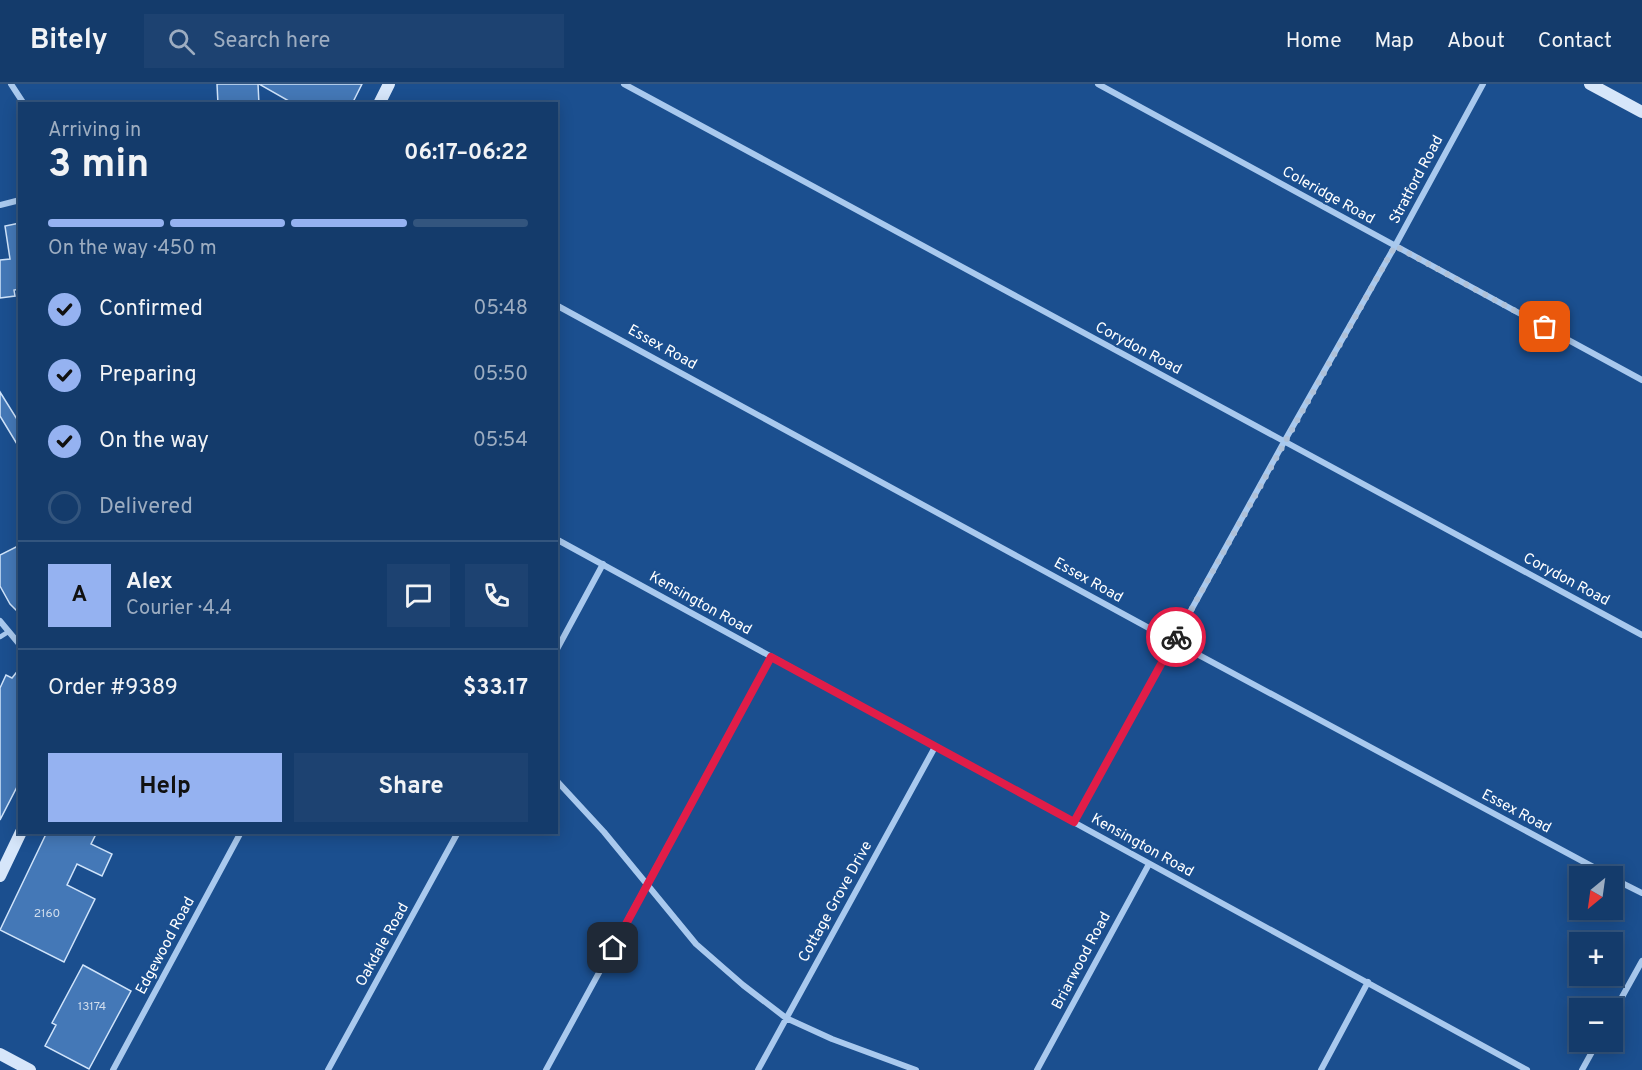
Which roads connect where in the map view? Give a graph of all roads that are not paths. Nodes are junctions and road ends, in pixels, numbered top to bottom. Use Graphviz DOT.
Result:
graph roads {
  1 [pos="11,84"];
  2 [pos="389,84"];
  3 [pos="624,84"];
  4 [pos="1098,84"];
  5 [pos="1483,84"];
  6 [pos="1590,84"];
  7 [pos="23,102"];
  8 [pos="382,102"];
  9 [pos="1642,112"];
  10 [pos="18,200"];
  11 [pos="0,205"];
  12 [pos="1395,246"];
  13 [pos="558,306"];
  14 [pos="1642,380"];
  15 [pos="1284,442"];
  16 [pos="558,540"];
  17 [pos="603,564"];
  18 [pos="0,621"];
  19 [pos="8,632"];
  20 [pos="1642,635"];
  21 [pos="0,636"];
  22 [pos="1174,641"];
  23 [pos="18,643"];
  24 [pos="558,647"];
  25 [pos="771,657"];
  26 [pos="935,747"];
  27 [pos="558,782"];
  28 [pos="1074,822"];
  29 [pos="20,834"];
  30 [pos="240,834"];
  31 [pos="457,834"];
  32 [pos="1149,864"];
  33 [pos="1591,866"];
  34 [pos="0,876"];
  35 [pos="1623,883"];
  36 [pos="647,886"];
  37 [pos="1642,893"];
  38 [pos="1642,962"];
  39 [pos="1368,982"];
  40 [pos="1622,998"];
  41 [pos="786,1018"];
  42 [pos="1592,1052"];
  43 [pos="0,1054"];
  44 [pos="30,1070"];
  45 [pos="113,1070"];
  46 [pos="328,1070"];
  47 [pos="546,1070"];
  48 [pos="758,1070"];
  49 [pos="916,1070"];
  50 [pos="1037,1070"];
  51 [pos="1321,1070"];
  52 [pos="1527,1070"];
  53 [pos="1582,1070"];
  1 -- 7 [label="street"];
  2 -- 8 [label="main road"];
  3 -- 15 [label="street, Corydon Road"];
  4 -- 12 [label="street, Coleridge Road"];
  5 -- 12 [label="street, Stratford Road"];
  6 -- 9 [label="main road"];
  10 -- 11 [label="street"];
  12 -- 14 [label="street, Coleridge Road"];
  12 -- 15 [label="street, Stratford Road"];
  13 -- 22 [label="street, Essex Road"];
  15 -- 20 [label="street, Corydon Road"];
  15 -- 22 [label="street, Stratford Road"];
  16 -- 17 [label="street, Kensington Road"];
  17 -- 24 [label="street"];
  17 -- 25 [label="street, Kensington Road"];
  18 -- 19 [label="street"];
  19 -- 21 [label="lane"];
  19 -- 23 [label="street"];
  22 -- 28 [label="street, Stratford Road"];
  22 -- 33 [label="street, Essex Road"];
  25 -- 26 [label="street, Kensington Road"];
  25 -- 36 [label="street"];
  26 -- 28 [label="street, Kensington Road"];
  26 -- 41 [label="street, Cottage Grove Drive"];
  27 -- 36 [label="street"];
  28 -- 32 [label="street, Kensington Road"];
  29 -- 34 [label="main road"];
  30 -- 45 [label="street, Edgewood Road"];
  31 -- 46 [label="street, Oakdale Road"];
  32 -- 39 [label="street, Kensington Road"];
  32 -- 50 [label="street, Briarwood Road"];
  35 -- 37 [label="street, Essex Road"];
  36 -- 41 [label="street"];
  36 -- 47 [label="street"];
  38 -- 40 [label="street"];
  39 -- 51 [label="street"];
  39 -- 52 [label="street, Kensington Road"];
  41 -- 48 [label="street, Cottage Grove Drive"];
  41 -- 49 [label="street"];
  42 -- 53 [label="street"];
  43 -- 44 [label="main road"];
}
